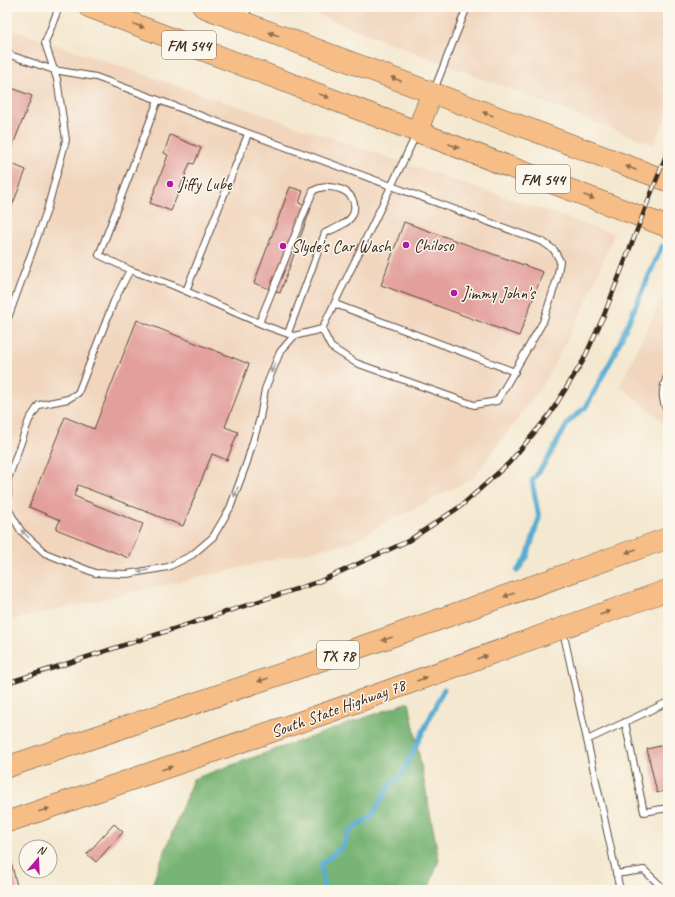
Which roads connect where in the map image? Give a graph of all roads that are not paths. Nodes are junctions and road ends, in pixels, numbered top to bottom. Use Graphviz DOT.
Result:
graph roads {
  1 [pos="59,7"];
  2 [pos="89,7"];
  3 [pos="203,7"];
  4 [pos="468,7"];
  5 [pos="246,14"];
  6 [pos="7,54"];
  7 [pos="54,70"];
  8 [pos="432,93"];
  9 [pos="158,100"];
  10 [pos="417,132"];
  11 [pos="248,134"];
  12 [pos="668,182"];
  13 [pos="391,188"];
  14 [pos="668,227"];
  15 [pos="130,270"];
  16 [pos="186,291"];
  17 [pos="335,304"];
  18 [pos="7,321"];
  19 [pos="259,323"];
  20 [pos="322,329"];
  21 [pos="291,335"];
  22 [pos="515,372"];
  23 [pos="668,374"];
  24 [pos="668,412"];
  25 [pos="668,538"];
  26 [pos="668,590"];
  27 [pos="562,628"];
  28 [pos="668,702"];
  29 [pos="625,722"];
  30 [pos="587,740"];
  31 [pos="7,767"];
  32 [pos="668,808"];
  33 [pos="7,822"];
  34 [pos="616,874"];
  35 [pos="620,890"];
  36 [pos="665,890"];
  1 -- 7 [label="lane"];
  2 -- 10 [label="main road, FM 544 / FM 544, one-way"];
  3 -- 5 [label="main road, FM 544 / FM 544"];
  4 -- 8 [label="lane"];
  8 -- 5 [label="main road, FM 544 / FM 544, one-way"];
  6 -- 7 [label="lane"];
  7 -- 9 [label="lane"];
  7 -- 18 [label="lane"];
  8 -- 10 [label="main road"];
  12 -- 8 [label="main road, FM 544 / FM 544, one-way"];
  9 -- 11 [label="lane"];
  9 -- 15 [label="lane"];
  10 -- 13 [label="lane"];
  10 -- 14 [label="main road, FM 544 / FM 544, one-way"];
  11 -- 13 [label="lane"];
  11 -- 16 [label="lane"];
  13 -- 17 [label="lane"];
  13 -- 22 [label="lane"];
  15 -- 16 [label="lane"];
  21 -- 15 [label="lane, one-way"];
  16 -- 19 [label="lane"];
  17 -- 20 [label="lane"];
  17 -- 22 [label="lane"];
  19 -- 21 [label="lane"];
  19 -- 21 [label="lane"];
  20 -- 21 [label="lane"];
  20 -- 22 [label="lane"];
  23 -- 24 [label="lane"];
  25 -- 31 [label="main road, TX 78, one-way"];
  27 -- 26 [label="main road, South State Highway 78, one-way"];
  27 -- 30 [label="lane"];
  33 -- 27 [label="main road, South State Highway 78, one-way"];
  28 -- 29 [label="lane"];
  29 -- 30 [label="lane"];
  29 -- 32 [label="lane"];
  30 -- 34 [label="lane"];
  34 -- 35 [label="lane"];
  34 -- 36 [label="lane"];
}
